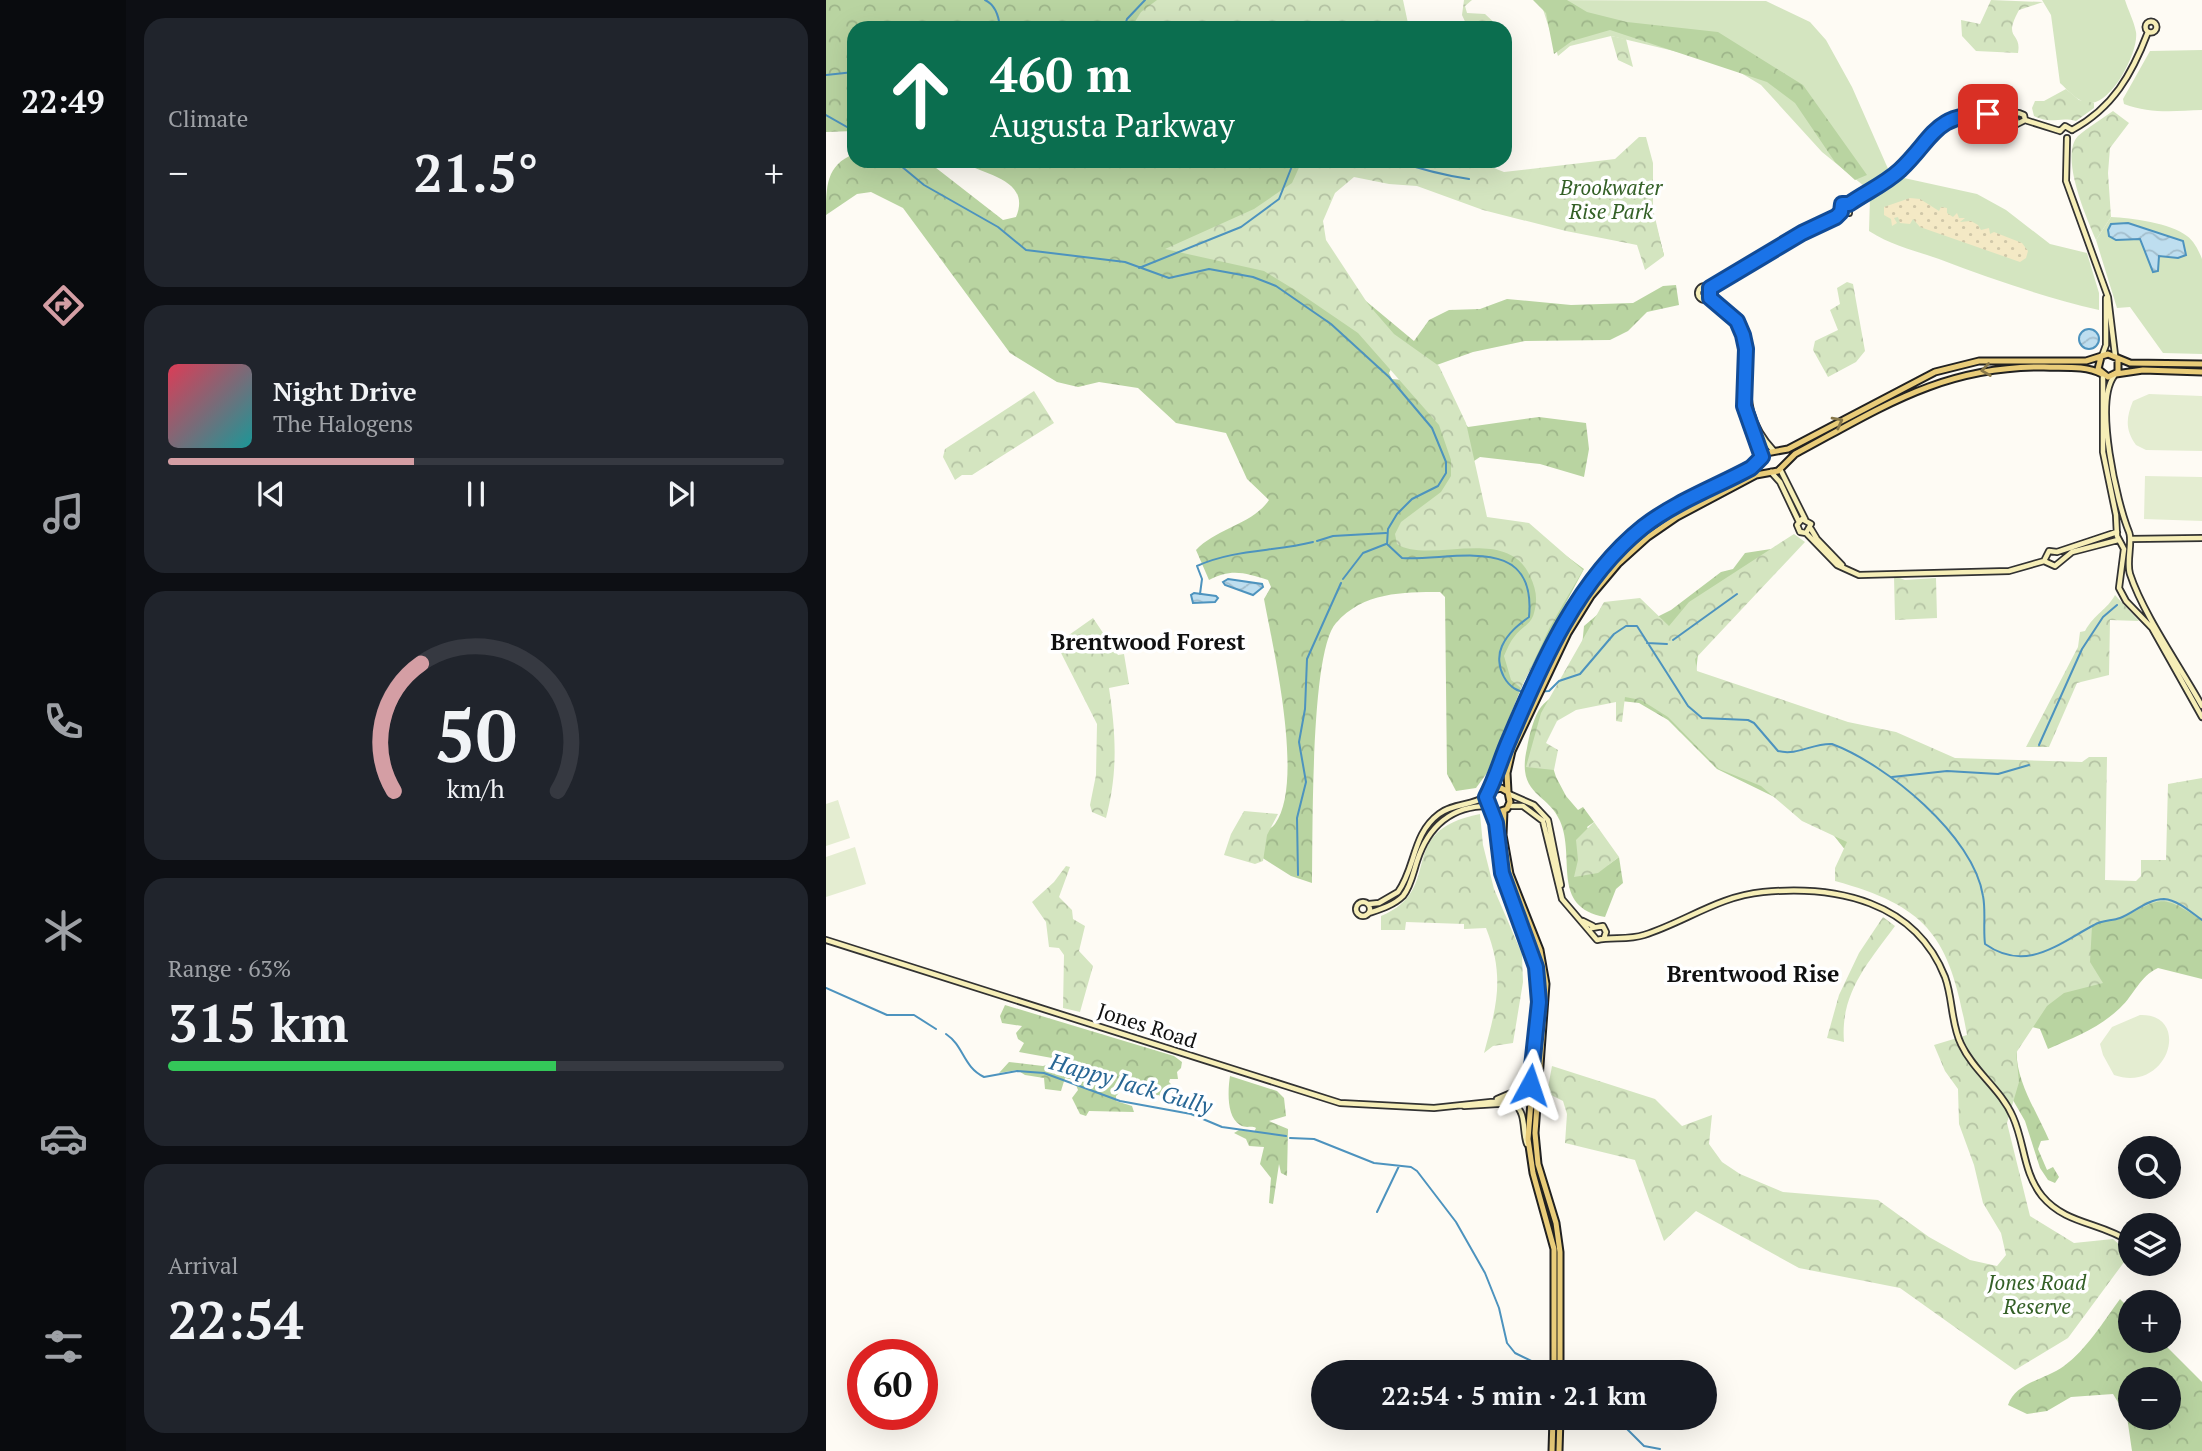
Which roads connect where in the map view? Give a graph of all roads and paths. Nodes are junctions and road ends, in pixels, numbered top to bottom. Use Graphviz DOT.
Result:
graph roads {
  1 [pos="2148,32"];
  2 [pos="2015,115"];
  3 [pos="2025,120"];
  4 [pos="2072,130"];
  5 [pos="2060,131"];
  6 [pos="2067,138"];
  7 [pos="2104,286"];
  8 [pos="1710,288"];
  9 [pos="1710,298"];
  10 [pos="2102,356"];
  11 [pos="2116,356"];
  12 [pos="2202,364"];
  13 [pos="2202,372"];
  14 [pos="2102,375"];
  15 [pos="2115,375"];
  16 [pos="1746,379"];
  17 [pos="1775,451"];
  18 [pos="1762,458"];
  19 [pos="1781,467"];
  20 [pos="1770,472"];
  21 [pos="1805,519"];
  22 [pos="1798,522"];
  23 [pos="1811,529"];
  24 [pos="2127,530"];
  25 [pos="2118,531"];
  26 [pos="1806,533"];
  27 [pos="2145,537"];
  28 [pos="2202,538"];
  29 [pos="2129,539"];
  30 [pos="2120,541"];
  31 [pos="2057,552"];
  32 [pos="2060,560"];
  33 [pos="2044,561"];
  34 [pos="1843,566"];
  35 [pos="2202,706"];
  36 [pos="2202,717"];
  37 [pos="1489,793"];
  38 [pos="1508,793"];
  39 [pos="1490,808"];
  40 [pos="1506,808"];
  41 [pos="1368,904"];
  42 [pos="1369,913"];
  43 [pos="1593,926"];
  44 [pos="1590,932"];
  45 [pos="1606,932"];
  46 [pos="1613,937"];
  47 [pos="1604,938"];
  48 [pos="826,940"];
  49 [pos="1530,1085"];
  50 [pos="1528,1100"];
  51 [pos="1493,1101"];
  52 [pos="1536,1101"];
  53 [pos="1512,1103"];
  54 [pos="1464,1106"];
  55 [pos="1528,1148"];
  56 [pos="2118,1236"];
  57 [pos="1554,1360"];
  58 [pos="1560,1360"];
  59 [pos="1553,1430"];
  60 [pos="1560,1430"];
  61 [pos="1552,1451"];
  62 [pos="1559,1451"];
  1 -- 4 [label="street"];
  2 -- 3 [label="street"];
  2 -- 3 [label="street"];
  2 -- 8 [label="street"];
  3 -- 5 [label="street"];
  4 -- 5 [label="street"];
  4 -- 6 [label="street"];
  5 -- 6 [label="street"];
  6 -- 7 [label="street"];
  7 -- 10 [label="street"];
  7 -- 11 [label="street"];
  8 -- 9 [label="street"];
  8 -- 9 [label="street"];
  9 -- 16 [label="street"];
  10 -- 11 [label="main road"];
  10 -- 14 [label="main road"];
  17 -- 10 [label="main road, one-way"];
  11 -- 12 [label="main road"];
  11 -- 15 [label="main road"];
  13 -- 15 [label="main road"];
  14 -- 15 [label="main road"];
  14 -- 19 [label="main road, one-way"];
  14 -- 25 [label="street"];
  15 -- 24 [label="street"];
  16 -- 17 [label="street"];
  16 -- 18 [label="street"];
  17 -- 18 [label="main road"];
  17 -- 19 [label="main road"];
  18 -- 20 [label="main road"];
  18 -- 37 [label="main road"];
  19 -- 20 [label="main road"];
  19 -- 21 [label="street"];
  20 -- 22 [label="street"];
  20 -- 38 [label="main road"];
  21 -- 22 [label="street"];
  21 -- 23 [label="street"];
  22 -- 26 [label="street"];
  23 -- 26 [label="street"];
  23 -- 34 [label="street"];
  24 -- 25 [label="street"];
  24 -- 27 [label="street"];
  24 -- 29 [label="street"];
  25 -- 30 [label="street"];
  25 -- 31 [label="street"];
  26 -- 34 [label="street"];
  27 -- 28 [label="street"];
  27 -- 29 [label="street"];
  29 -- 30 [label="street"];
  29 -- 35 [label="street"];
  30 -- 32 [label="street"];
  30 -- 36 [label="street"];
  31 -- 32 [label="street"];
  31 -- 33 [label="street"];
  32 -- 33 [label="street"];
  33 -- 34 [label="street"];
  37 -- 38 [label="main road"];
  37 -- 39 [label="main road"];
  37 -- 41 [label="street"];
  38 -- 40 [label="main road"];
  38 -- 43 [label="street"];
  39 -- 40 [label="main road"];
  39 -- 42 [label="street"];
  39 -- 49 [label="main road"];
  40 -- 44 [label="street"];
  40 -- 52 [label="main road"];
  41 -- 42 [label="street"];
  41 -- 42 [label="street"];
  43 -- 44 [label="street"];
  43 -- 45 [label="street"];
  44 -- 47 [label="street"];
  45 -- 46 [label="street"];
  45 -- 47 [label="street"];
  46 -- 47 [label="street"];
  46 -- 56 [label="street"];
  48 -- 54 [label="street, Jones Road"];
  49 -- 50 [label="main road"];
  49 -- 51 [label="street"];
  50 -- 51 [label="street, Jones Road"];
  50 -- 52 [label="street, Jones Road"];
  50 -- 53 [label="street, Jones Road"];
  50 -- 55 [label="main road"];
  51 -- 54 [label="street, Jones Road"];
  52 -- 58 [label="main road"];
  53 -- 54 [label="street, Jones Road"];
  53 -- 55 [label="street"];
  55 -- 57 [label="main road"];
  59 -- 61 [label="main road"];
  60 -- 62 [label="main road"];
}
